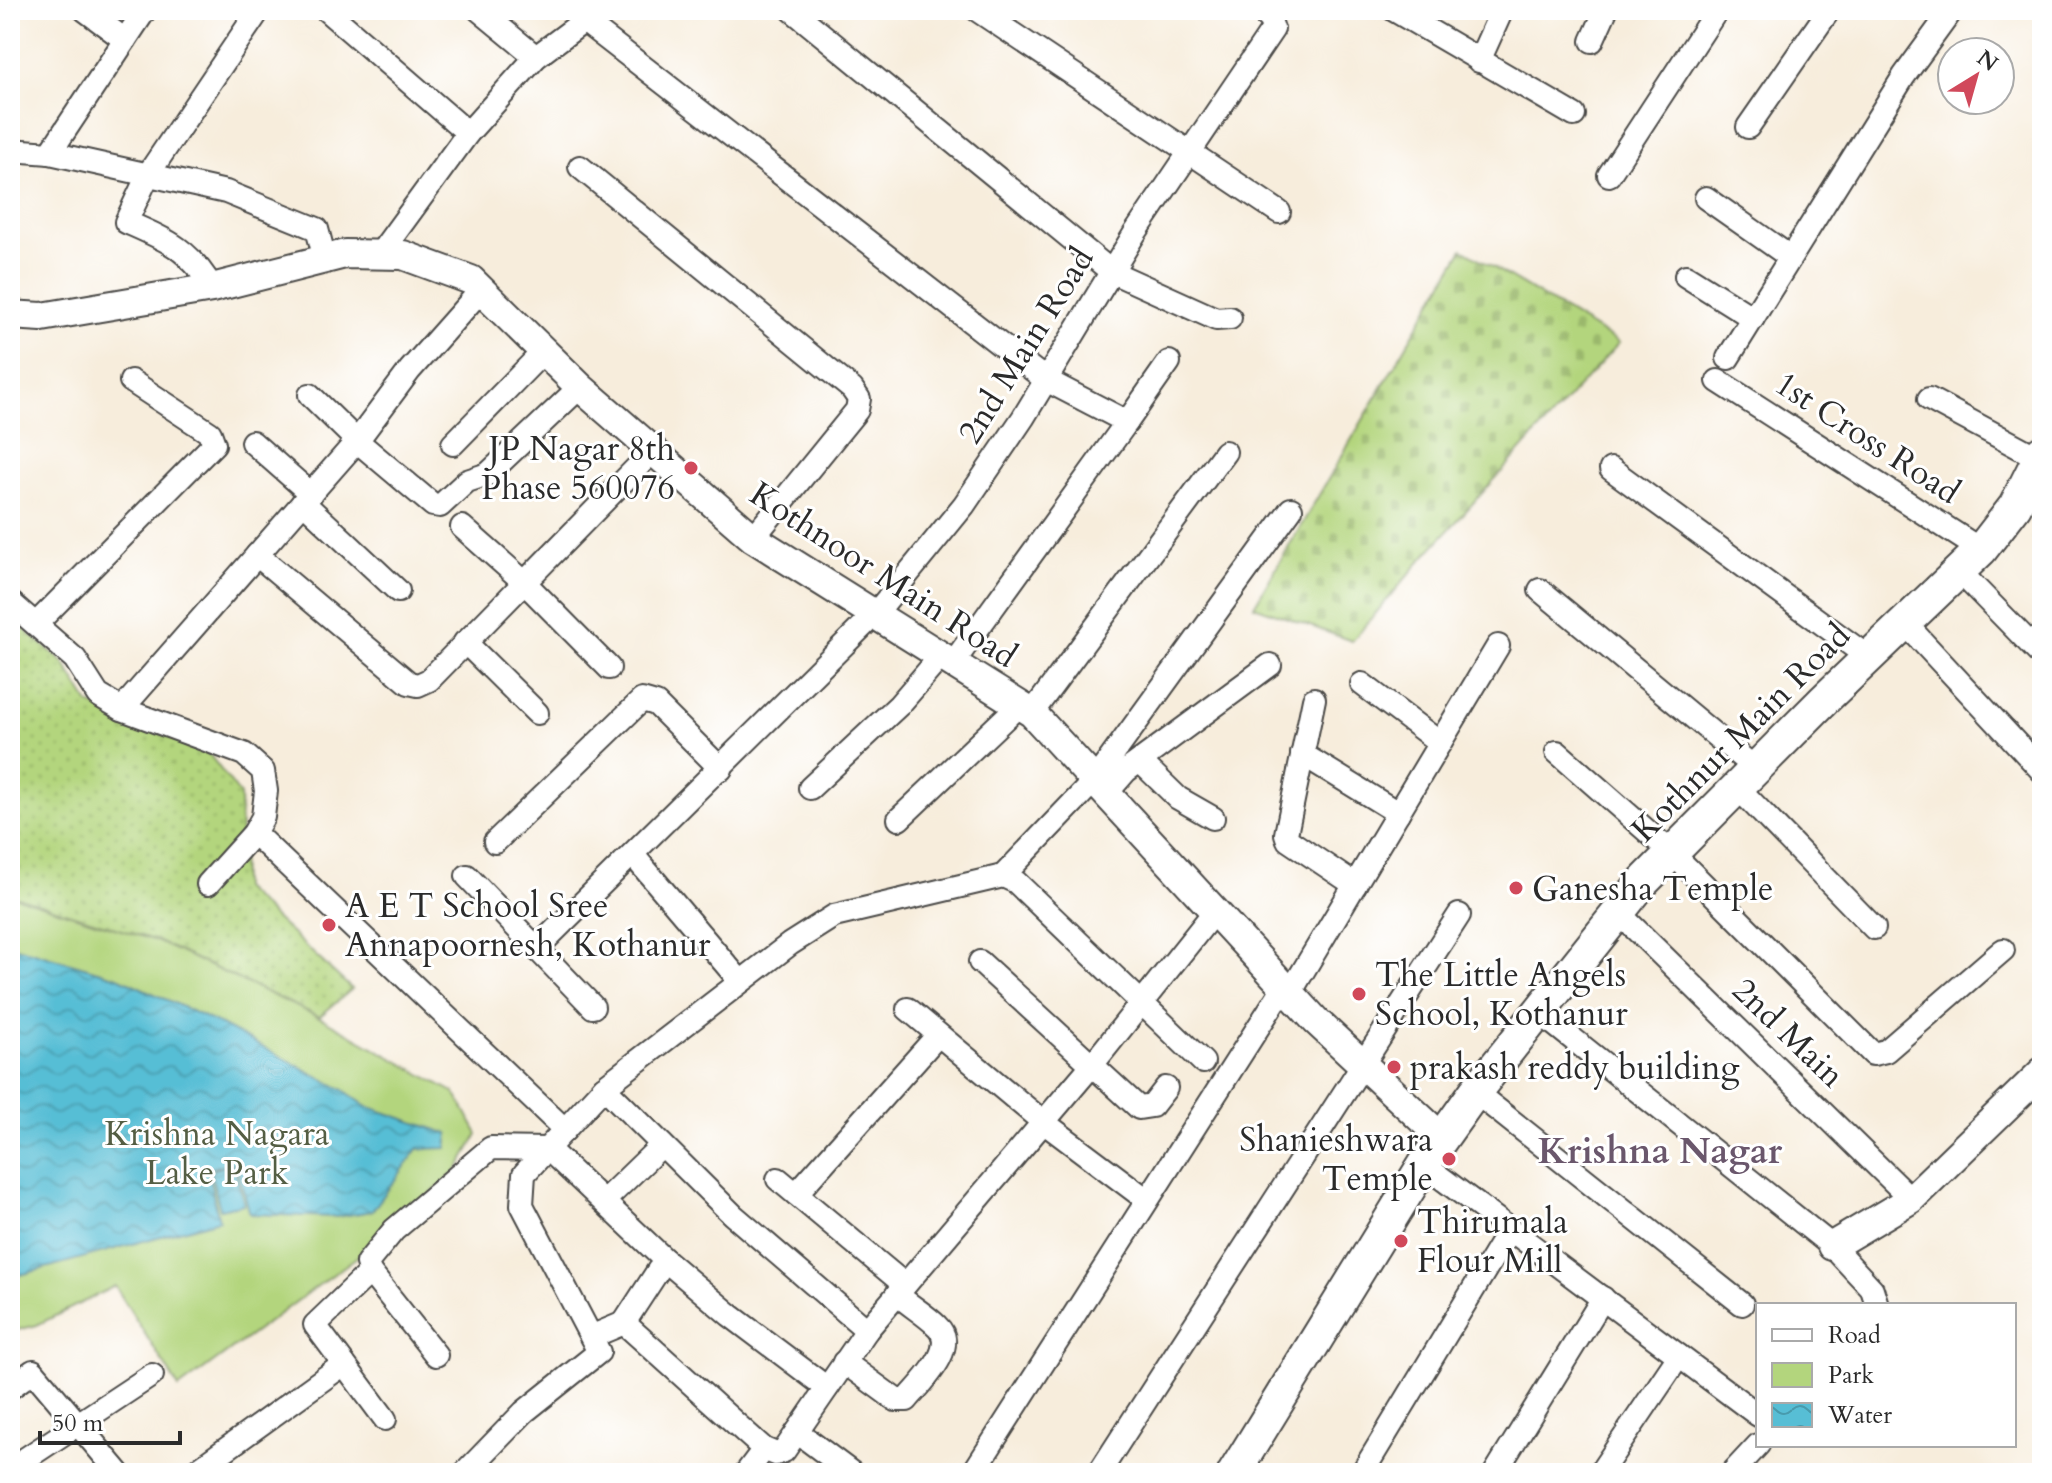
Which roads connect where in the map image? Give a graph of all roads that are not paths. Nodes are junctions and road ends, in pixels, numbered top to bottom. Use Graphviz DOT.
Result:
graph roads {
  1 [pos="85,10"];
  2 [pos="145,10"];
  3 [pos="259,10"];
  4 [pos="326,10"];
  5 [pos="479,10"];
  6 [pos="792,10"];
  7 [pos="977,10"];
  8 [pos="1260,10"];
  9 [pos="1394,10"];
  10 [pos="1502,10"];
  11 [pos="1606,10"];
  12 [pos="1717,10"];
  13 [pos="1829,10"];
  14 [pos="1952,10"];
  15 [pos="588,15"];
  16 [pos="125,40"];
  17 [pos="1592,41"];
  18 [pos="536,57"];
  19 [pos="1479,61"];
  20 [pos="1574,115"];
  21 [pos="1748,127"];
  22 [pos="468,133"];
  23 [pos="10,150"];
  24 [pos="50,153"];
  25 [pos="1189,153"];
  26 [pos="580,167"];
  27 [pos="149,173"];
  28 [pos="1609,175"];
  29 [pos="1706,198"];
  30 [pos="1279,212"];
  31 [pos="379,255"];
  32 [pos="1790,257"];
  33 [pos="325,259"];
  34 [pos="1112,272"];
  35 [pos="1686,276"];
  36 [pos="212,288"];
  37 [pos="481,290"];
  38 [pos="10,315"];
  39 [pos="1230,318"];
  40 [pos="1753,318"];
  41 [pos="544,351"];
  42 [pos="1728,358"];
  43 [pos="1169,362"];
  44 [pos="1046,380"];
  45 [pos="131,381"];
  46 [pos="1718,381"];
  47 [pos="580,387"];
  48 [pos="310,395"];
  49 [pos="1929,399"];
  50 [pos="1127,422"];
  51 [pos="357,441"];
  52 [pos="252,442"];
  53 [pos="453,444"];
  54 [pos="652,452"];
  55 [pos="1225,452"];
  56 [pos="2039,467"];
  57 [pos="1611,469"];
  58 [pos="307,498"];
  59 [pos="1291,509"];
  60 [pos="462,527"];
  61 [pos="753,538"];
  62 [pos="257,555"];
  63 [pos="1971,562"];
  64 [pos="523,581"];
  65 [pos="1540,590"];
  66 [pos="398,591"];
  67 [pos="10,602"];
  68 [pos="876,613"];
  69 [pos="1904,622"];
  70 [pos="36,624"];
  71 [pos="465,642"];
  72 [pos="1498,646"];
  73 [pos="2042,656"];
  74 [pos="1868,657"];
  75 [pos="947,659"];
  76 [pos="1270,665"];
  77 [pos="609,668"];
  78 [pos="1362,684"];
  79 [pos="1314,699"];
  80 [pos="122,709"];
  81 [pos="1026,709"];
  82 [pos="537,713"];
  83 [pos="1440,743"];
  84 [pos="1557,752"];
  85 [pos="1302,754"];
  86 [pos="1140,761"];
  87 [pos="721,769"];
  88 [pos="2042,771"];
  89 [pos="1747,779"];
  90 [pos="810,788"];
  91 [pos="1100,788"];
  92 [pos="1398,813"];
  93 [pos="1213,818"];
  94 [pos="899,819"];
  95 [pos="254,833"];
  96 [pos="495,842"];
  97 [pos="1672,853"];
  98 [pos="633,855"];
  99 [pos="467,876"];
  100 [pos="1003,876"];
  101 [pos="208,884"];
  102 [pos="1355,885"];
  103 [pos="1214,912"];
  104 [pos="1619,913"];
  105 [pos="1459,915"];
  106 [pos="1874,928"];
  107 [pos="536,949"];
  108 [pos="2003,950"];
  109 [pos="980,962"];
  110 [pos="740,981"];
  111 [pos="1287,990"];
  112 [pos="1141,1000"];
  113 [pos="593,1007"];
  114 [pos="908,1009"];
  115 [pos="1539,1012"];
  116 [pos="938,1035"];
  117 [pos="1203,1062"];
  118 [pos="1361,1063"];
  119 [pos="1092,1065"];
  120 [pos="2042,1072"];
  121 [pos="604,1087"];
  122 [pos="1166,1088"];
  123 [pos="1475,1092"];
  124 [pos="1042,1121"];
  125 [pos="565,1130"];
  126 [pos="1442,1138"];
  127 [pos="662,1145"];
  128 [pos="541,1148"];
  129 [pos="1424,1165"];
  130 [pos="778,1179"];
  131 [pos="796,1194"];
  132 [pos="1911,1199"];
  133 [pos="605,1200"];
  134 [pos="1147,1200"];
  135 [pos="1510,1229"];
  136 [pos="1832,1246"];
  137 [pos="665,1260"];
  138 [pos="370,1272"];
  139 [pos="901,1290"];
  140 [pos="1603,1298"];
  141 [pos="1876,1303"];
  142 [pos="1742,1304"];
  143 [pos="624,1323"];
  144 [pos="867,1330"];
  145 [pos="593,1336"];
  146 [pos="436,1355"];
  147 [pos="1679,1356"];
  148 [pos="844,1362"];
  149 [pos="344,1364"];
  150 [pos="152,1375"];
  151 [pos="10,1388"];
  152 [pos="827,1388"];
  153 [pos="1756,1414"];
  154 [pos="385,1419"];
  155 [pos="77,1422"];
  156 [pos="797,1432"];
  157 [pos="1756,1447"];
  158 [pos="764,1449"];
  159 [pos="10,1469"];
  160 [pos="119,1473"];
  161 [pos="193,1473"];
  162 [pos="465,1473"];
  163 [pos="746,1473"];
  164 [pos="852,1473"];
  165 [pos="973,1473"];
  166 [pos="1099,1473"];
  167 [pos="1234,1473"];
  168 [pos="1362,1473"];
  169 [pos="1495,1473"];
  170 [pos="1600,1473"];
  171 [pos="1732,1473"];
  1 -- 16 [label="street"];
  2 -- 16 [label="street"];
  3 -- 27 [label="street"];
  4 -- 22 [label="street"];
  5 -- 18 [label="street"];
  6 -- 34 [label="street"];
  7 -- 25 [label="street"];
  8 -- 25 [label="street, 2nd Main Road"];
  9 -- 19 [label="street"];
  10 -- 19 [label="street"];
  11 -- 17 [label="street"];
  12 -- 28 [label="street"];
  13 -- 21 [label="street"];
  14 -- 32 [label="street"];
  15 -- 18 [label="street"];
  15 -- 44 [label="street"];
  16 -- 24 [label="street"];
  18 -- 22 [label="street"];
  19 -- 20 [label="street"];
  22 -- 31 [label="street"];
  23 -- 24 [label="street"];
  24 -- 27 [label="street"];
  25 -- 30 [label="street"];
  25 -- 34 [label="street, 2nd Main Road"];
  26 -- 61 [label="street"];
  27 -- 33 [label="street"];
  27 -- 36 [label="street"];
  29 -- 32 [label="street"];
  31 -- 33 [label="street, Kothnoor Main Road"];
  31 -- 37 [label="street, Kothnoor Main Road"];
  32 -- 40 [label="street"];
  33 -- 36 [label="street, Kothnoor Main Road"];
  34 -- 39 [label="street"];
  34 -- 44 [label="street, 2nd Main Road"];
  35 -- 40 [label="street"];
  36 -- 38 [label="street, Kothnoor Main Road"];
  37 -- 41 [label="street, Kothnoor Main Road"];
  37 -- 51 [label="street"];
  40 -- 42 [label="street"];
  41 -- 47 [label="street, Kothnoor Main Road"];
  41 -- 53 [label="street"];
  43 -- 50 [label="street"];
  44 -- 50 [label="street"];
  44 -- 68 [label="street, 2nd Main Road"];
  45 -- 70 [label="street"];
  46 -- 63 [label="street, 1st Cross Road"];
  47 -- 51 [label="street"];
  47 -- 54 [label="street, Kothnoor Main Road"];
  48 -- 51 [label="street"];
  49 -- 56 [label="street"];
  50 -- 75 [label="street"];
  51 -- 58 [label="street"];
  52 -- 58 [label="street"];
  54 -- 61 [label="street, Kothnoor Main Road"];
  54 -- 64 [label="street"];
  55 -- 81 [label="street"];
  56 -- 63 [label="main road, Kothnur Main Road"];
  57 -- 74 [label="street"];
  58 -- 62 [label="street"];
  58 -- 66 [label="street"];
  59 -- 91 [label="street"];
  60 -- 64 [label="street"];
  61 -- 68 [label="street, Kothnoor Main Road"];
  62 -- 71 [label="street"];
  62 -- 80 [label="street"];
  63 -- 69 [label="main road, Kothnur Main Road"];
  63 -- 73 [label="street, 1st Cross Road"];
  64 -- 71 [label="street"];
  64 -- 77 [label="street"];
  65 -- 89 [label="street"];
  67 -- 70 [label="street"];
  68 -- 75 [label="street, Kothnoor Main Road"];
  68 -- 87 [label="street, 2nd Main Road"];
  69 -- 74 [label="main road, Kothnur Main Road"];
  69 -- 88 [label="street"];
  70 -- 80 [label="street"];
  71 -- 82 [label="street"];
  72 -- 83 [label="street"];
  74 -- 89 [label="main road, Kothnur Main Road"];
  75 -- 81 [label="street, Kothnoor Main Road"];
  75 -- 90 [label="street"];
  76 -- 86 [label="street"];
  78 -- 83 [label="street"];
  79 -- 85 [label="street"];
  80 -- 95 [label="street"];
  81 -- 91 [label="street, Kothnoor Main Road"];
  81 -- 94 [label="street"];
  83 -- 92 [label="street"];
  84 -- 97 [label="street"];
  85 -- 92 [label="street"];
  85 -- 102 [label="street"];
  86 -- 91 [label="street"];
  86 -- 93 [label="street"];
  87 -- 96 [label="street"];
  87 -- 98 [label="street, 2nd Main Road"];
  89 -- 97 [label="main road, Kothnur Main Road"];
  89 -- 106 [label="street"];
  91 -- 100 [label="street"];
  91 -- 103 [label="street, Kothnoor Main Road"];
  92 -- 102 [label="street"];
  95 -- 101 [label="street"];
  95 -- 125 [label="street"];
  97 -- 104 [label="main road, Kothnur Main Road"];
  97 -- 108 [label="street"];
  98 -- 107 [label="street, 2nd Main Road"];
  98 -- 110 [label="street"];
  99 -- 107 [label="street"];
  100 -- 110 [label="street"];
  100 -- 112 [label="street"];
  102 -- 111 [label="street"];
  103 -- 111 [label="street, Kothnoor Main Road"];
  103 -- 112 [label="street"];
  104 -- 115 [label="main road, Kothnur Main Road"];
  104 -- 132 [label="street, 2nd Main"];
  105 -- 118 [label="street"];
  107 -- 113 [label="street"];
  109 -- 119 [label="street"];
  110 -- 121 [label="street"];
  111 -- 118 [label="street, Kothnoor Main Road"];
  111 -- 134 [label="street"];
  112 -- 117 [label="street"];
  112 -- 119 [label="street"];
  114 -- 116 [label="street"];
  115 -- 123 [label="main road, Kothnur Main Road"];
  115 -- 136 [label="street"];
  116 -- 124 [label="street"];
  116 -- 131 [label="street"];
  118 -- 126 [label="street, Kothnoor Main Road"];
  118 -- 166 [label="street"];
  119 -- 122 [label="street"];
  119 -- 124 [label="street"];
  120 -- 132 [label="street"];
  121 -- 125 [label="street"];
  121 -- 127 [label="street"];
  123 -- 126 [label="main road, Kothnur Main Road"];
  123 -- 142 [label="street"];
  124 -- 134 [label="street"];
  124 -- 139 [label="street"];
  125 -- 128 [label="street"];
  126 -- 129 [label="main road, Kothnur Main Road"];
  127 -- 133 [label="street"];
  127 -- 144 [label="street"];
  128 -- 133 [label="street"];
  128 -- 138 [label="street"];
  128 -- 145 [label="street"];
  129 -- 135 [label="street"];
  129 -- 167 [label="main road, Kothnur Main Road"];
  130 -- 131 [label="street"];
  131 -- 139 [label="street"];
  132 -- 136 [label="street"];
  133 -- 137 [label="street"];
  134 -- 165 [label="street"];
  135 -- 140 [label="street"];
  135 -- 168 [label="street"];
  136 -- 141 [label="street"];
  137 -- 143 [label="street"];
  137 -- 152 [label="street"];
  138 -- 146 [label="street"];
  138 -- 149 [label="street"];
  139 -- 144 [label="street"];
  139 -- 148 [label="street"];
  140 -- 147 [label="street"];
  140 -- 169 [label="street"];
  143 -- 145 [label="street"];
  143 -- 158 [label="street"];
  144 -- 148 [label="street"];
  145 -- 162 [label="street"];
  147 -- 153 [label="street"];
  147 -- 170 [label="street"];
  148 -- 152 [label="street"];
  149 -- 154 [label="street"];
  149 -- 161 [label="street"];
  150 -- 155 [label="street"];
  151 -- 155 [label="street"];
  152 -- 156 [label="street"];
  155 -- 159 [label="street"];
  155 -- 160 [label="street"];
  156 -- 158 [label="street"];
  156 -- 164 [label="street"];
  157 -- 171 [label="street"];
  158 -- 163 [label="street"];
}
